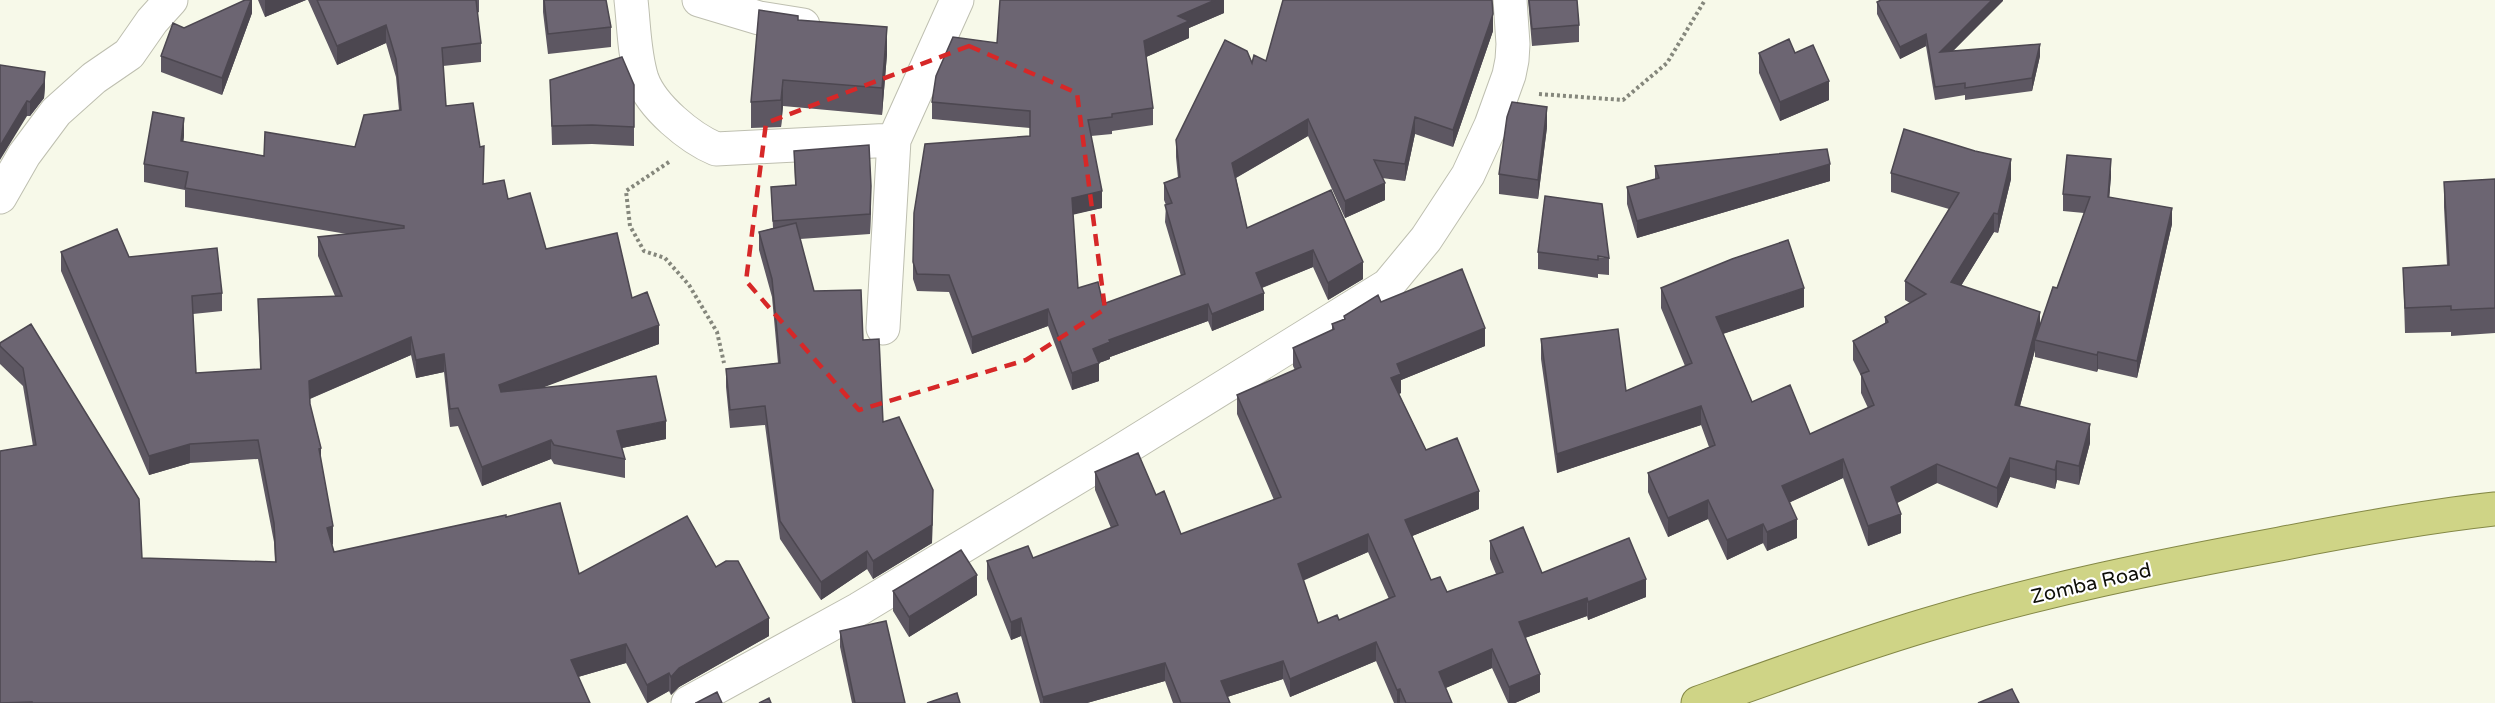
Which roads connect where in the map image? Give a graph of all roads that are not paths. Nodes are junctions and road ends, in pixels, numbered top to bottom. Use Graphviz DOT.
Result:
graph roads {
  1 [pos="171,0"];
  2 [pos="631,0"];
  3 [pos="699,0"];
  4 [pos="957,0"];
  5 [pos="1510,0"];
  6 [pos="811,26"];
  7 [pos="894,140"];
  8 [pos="0,197"];
  9 [pos="883,328"];
  10 [pos="2495,508"];
  11 [pos="688,703"];
  12 [pos="1698,703"];
  1 -- 8 [label="street"];
  2 -- 7 [label="street"];
  3 -- 6 [label="street"];
  4 -- 7 [label="street"];
  5 -- 11 [label="street"];
  7 -- 9 [label="street"];
  10 -- 12 [label="highway, Zomba Road"];
}
